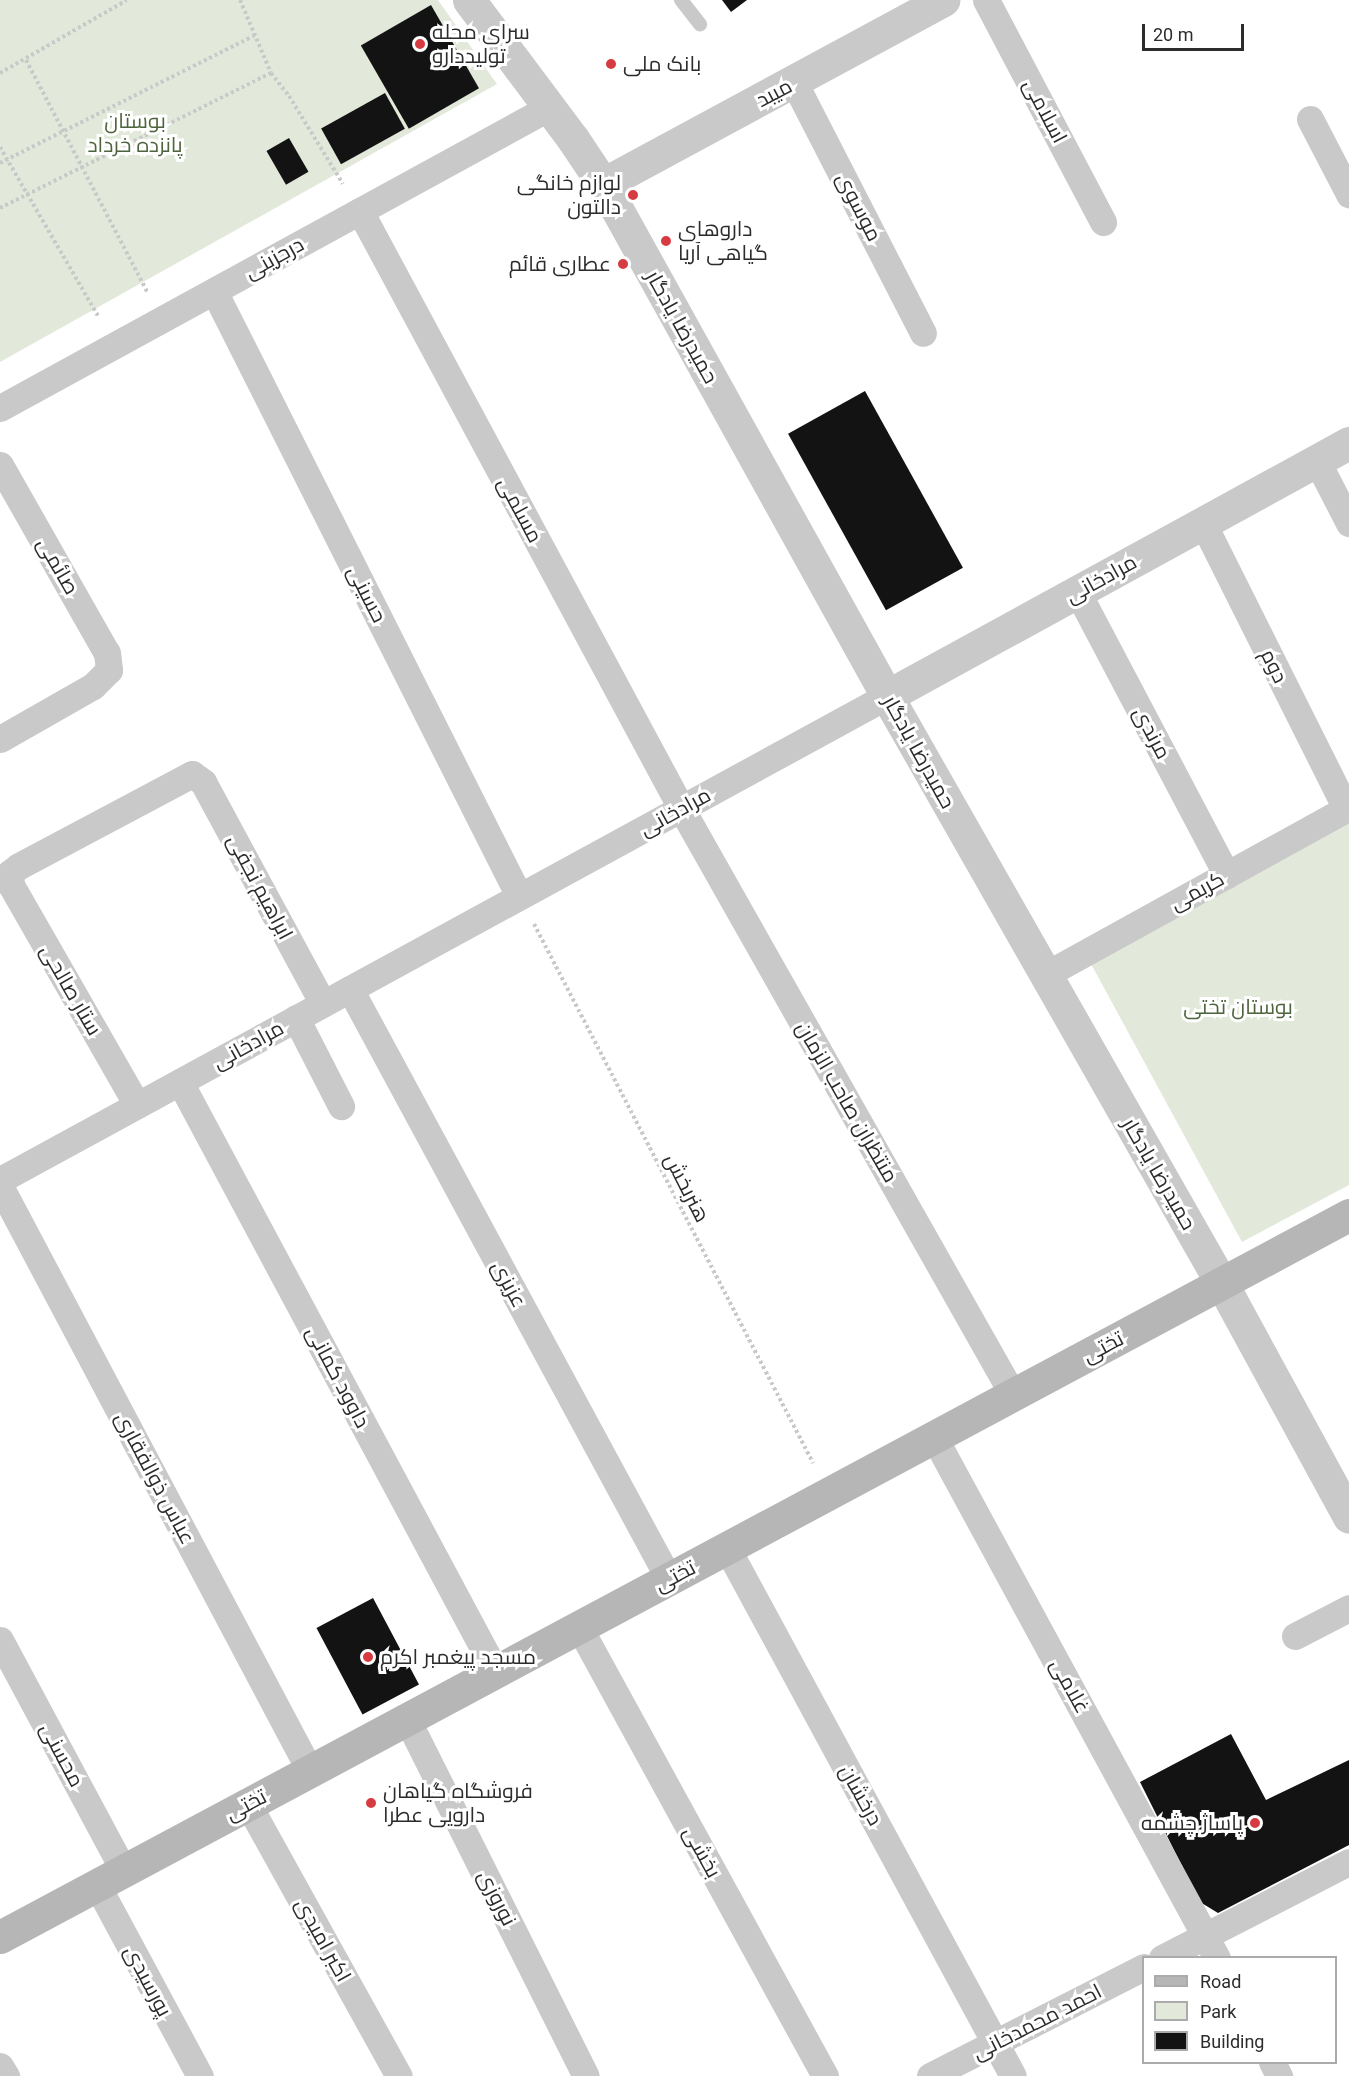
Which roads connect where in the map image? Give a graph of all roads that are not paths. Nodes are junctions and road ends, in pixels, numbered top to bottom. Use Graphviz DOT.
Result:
graph roads {
  1 [pos="469,0"];
  2 [pos="681,0"];
  3 [pos="945,0"];
  4 [pos="986,0"];
  5 [pos="700,24"];
  6 [pos="794,82"];
  7 [pos="548,108"];
  8 [pos="1310,119"];
  9 [pos="603,184"];
  10 [pos="1349,194"];
  11 [pos="360,211"];
  12 [pos="1103,222"];
  13 [pos="214,291"];
  14 [pos="923,333"];
  15 [pos="0,408"];
  16 [pos="1349,443"];
  17 [pos="1317,461"];
  18 [pos="0,465"];
  19 [pos="1203,523"];
  20 [pos="1349,523"];
  21 [pos="1077,591"];
  22 [pos="887,696"];
  23 [pos="0,739"];
  24 [pos="681,808"];
  25 [pos="1347,808"];
  26 [pos="10,873"];
  27 [pos="1227,874"];
  28 [pos="519,896"];
  29 [pos="1045,975"];
  30 [pos="350,989"];
  31 [pos="323,1004"];
  32 [pos="296,1018"];
  33 [pos="180,1082"];
  34 [pos="137,1105"];
  35 [pos="341,1106"];
  36 [pos="0,1180"];
  37 [pos="0,1185"];
  38 [pos="1349,1215"];
  39 [pos="1222,1284"];
  40 [pos="1013,1395"];
  41 [pos="934,1437"];
  42 [pos="1349,1517"];
  43 [pos="727,1548"];
  44 [pos="669,1579"];
  45 [pos="1349,1608"];
  46 [pos="579,1627"];
  47 [pos="1295,1636"];
  48 [pos="0,1640"];
  49 [pos="496,1672"];
  50 [pos="407,1719"];
  51 [pos="310,1771"];
  52 [pos="248,1804"];
  53 [pos="1349,1862"];
  54 [pos="110,1878"];
  55 [pos="0,1937"];
  56 [pos="1212,1946"];
  57 [pos="1170,1956"];
  58 [pos="1142,1968"];
  59 [pos="995,2043"];
  60 [pos="0,2066"];
  61 [pos="6,2076"];
  62 [pos="200,2076"];
  63 [pos="399,2076"];
  64 [pos="586,2076"];
  65 [pos="825,2076"];
  66 [pos="930,2076"];
  67 [pos="1013,2076"];
  1 -- 7 [label="street, حمیدرضا یادگار"];
  2 -- 5 [label="lane"];
  3 -- 6 [label="street, میبد"];
  4 -- 12 [label="street, اسلامی"];
  6 -- 9 [label="street, میبد"];
  6 -- 14 [label="street, موسوی"];
  7 -- 9 [label="street, حمیدرضا یادگار"];
  7 -- 11 [label="street, درجزینی"];
  8 -- 10 [label="street"];
  9 -- 22 [label="street, حمیدرضا یادگار"];
  11 -- 13 [label="street, درجزینی"];
  11 -- 24 [label="street, مسلمی"];
  13 -- 15 [label="street, درجزینی"];
  13 -- 28 [label="street, حسینی"];
  16 -- 17 [label="street, مرادخانی"];
  17 -- 19 [label="street, مرادخانی"];
  17 -- 20 [label="street"];
  18 -- 23 [label="street, صائمی"];
  19 -- 21 [label="street, مرادخانی"];
  19 -- 25 [label="street, دوم"];
  21 -- 22 [label="street, مرادخانی"];
  21 -- 27 [label="street, مرندی"];
  22 -- 24 [label="street, مرادخانی"];
  22 -- 29 [label="street, حمیدرضا یادگار"];
  24 -- 28 [label="street, مرادخانی"];
  24 -- 40 [label="street, منتظران صاحب الزمان"];
  25 -- 27 [label="street, کریمی"];
  26 -- 31 [label="street, ابراهیم نجفی"];
  26 -- 34 [label="street, ستار صالحی"];
  27 -- 29 [label="street, کریمی"];
  28 -- 30 [label="street, مرادخانی"];
  29 -- 39 [label="street, حمیدرضا یادگار"];
  30 -- 31 [label="street, مرادخانی"];
  30 -- 44 [label="street, عزیزی"];
  31 -- 32 [label="street, مرادخانی"];
  32 -- 33 [label="street, مرادخانی"];
  32 -- 35 [label="street"];
  33 -- 34 [label="street, مرادخانی"];
  33 -- 49 [label="street, داوود کمانی"];
  34 -- 36 [label="street, مرادخانی"];
  37 -- 51 [label="street, عباس ذوالفقاری"];
  38 -- 39 [label="main road, تختی"];
  39 -- 40 [label="main road, تختی"];
  39 -- 42 [label="street, حمیدرضا یادگار"];
  40 -- 41 [label="main road, تختی"];
  41 -- 43 [label="main road, تختی"];
  41 -- 56 [label="street, غلامی"];
  43 -- 44 [label="main road, تختی"];
  43 -- 59 [label="street, درخشان"];
  44 -- 46 [label="main road, تختی"];
  45 -- 47 [label="street"];
  46 -- 49 [label="main road, تختی"];
  46 -- 65 [label="street, بخشی"];
  48 -- 54 [label="street, محسنی"];
  49 -- 50 [label="main road, تختی"];
  50 -- 51 [label="main road, تختی"];
  50 -- 64 [label="street, نوروزی"];
  51 -- 52 [label="main road, تختی"];
  52 -- 54 [label="main road, تختی"];
  52 -- 63 [label="street, اکبر امیدی"];
  53 -- 56 [label="street"];
  54 -- 55 [label="main road, تختی"];
  54 -- 62 [label="street, پورسیدی"];
  56 -- 57 [label="street"];
  58 -- 59 [label="street, احمد محمدخانی"];
  59 -- 66 [label="street, احمد محمدخانی"];
  59 -- 67 [label="street, درخشان"];
  60 -- 61 [label="street"];
}
